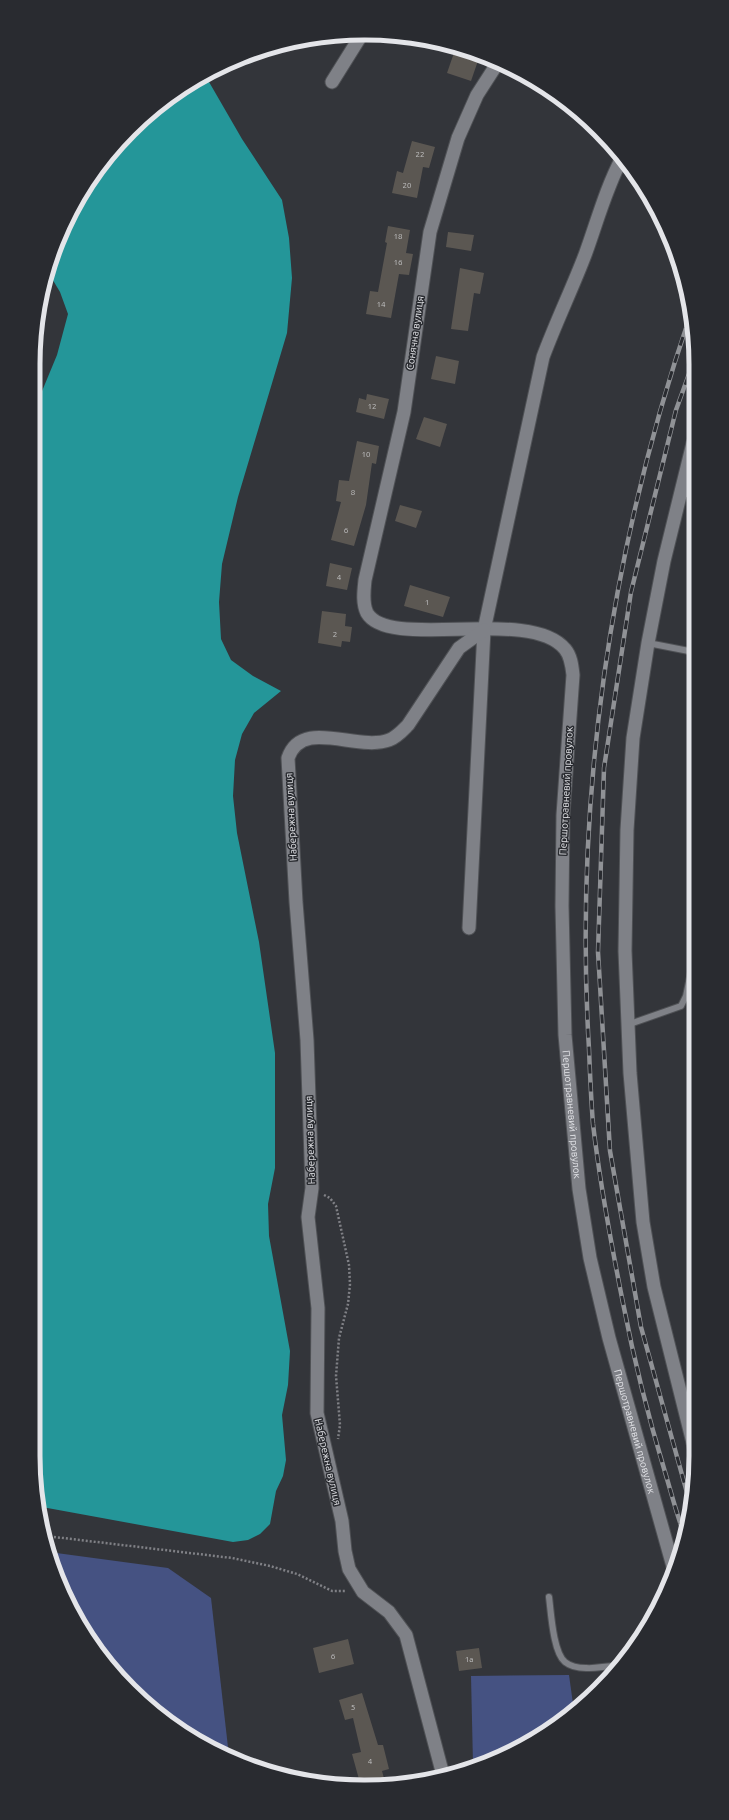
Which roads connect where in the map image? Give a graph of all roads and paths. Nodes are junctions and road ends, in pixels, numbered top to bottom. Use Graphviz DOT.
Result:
graph roads {
  1 [pos="358,40"];
  2 [pos="495,67"];
  3 [pos="332,82"];
  4 [pos="619,163"];
  5 [pos="689,477"];
  6 [pos="687,494"];
  7 [pos="484,630"];
  8 [pos="648,643"];
  9 [pos="689,651"];
  10 [pos="468,928"];
  11 [pos="689,982"];
  12 [pos="627,1025"];
  13 [pos="312,1188"];
  14 [pos="689,1427"];
  15 [pos="337,1444"];
  16 [pos="50,1537"];
  17 [pos="671,1561"];
  18 [pos="363,1592"];
  19 [pos="549,1597"];
  20 [pos="610,1667"];
  21 [pos="443,1770"];
  1 -- 3 [label="street"];
  2 -- 7 [label="street, Сонячна вулиця"];
  4 -- 7 [label="street"];
  5 -- 6 [label="street"];
  6 -- 8 [label="street"];
  7 -- 10 [label="street"];
  7 -- 13 [label="street, Набережна вулиця"];
  7 -- 17 [label="street, Першотравневий провулок"];
  8 -- 9 [label="lane"];
  8 -- 12 [label="street"];
  11 -- 12 [label="lane"];
  12 -- 14 [label="street"];
  13 -- 15 [label="path"];
  13 -- 18 [label="street, Набережна вулиця"];
  16 -- 18 [label="path"];
  18 -- 21 [label="street, Набережна вулиця"];
  19 -- 20 [label="lane"];
}
